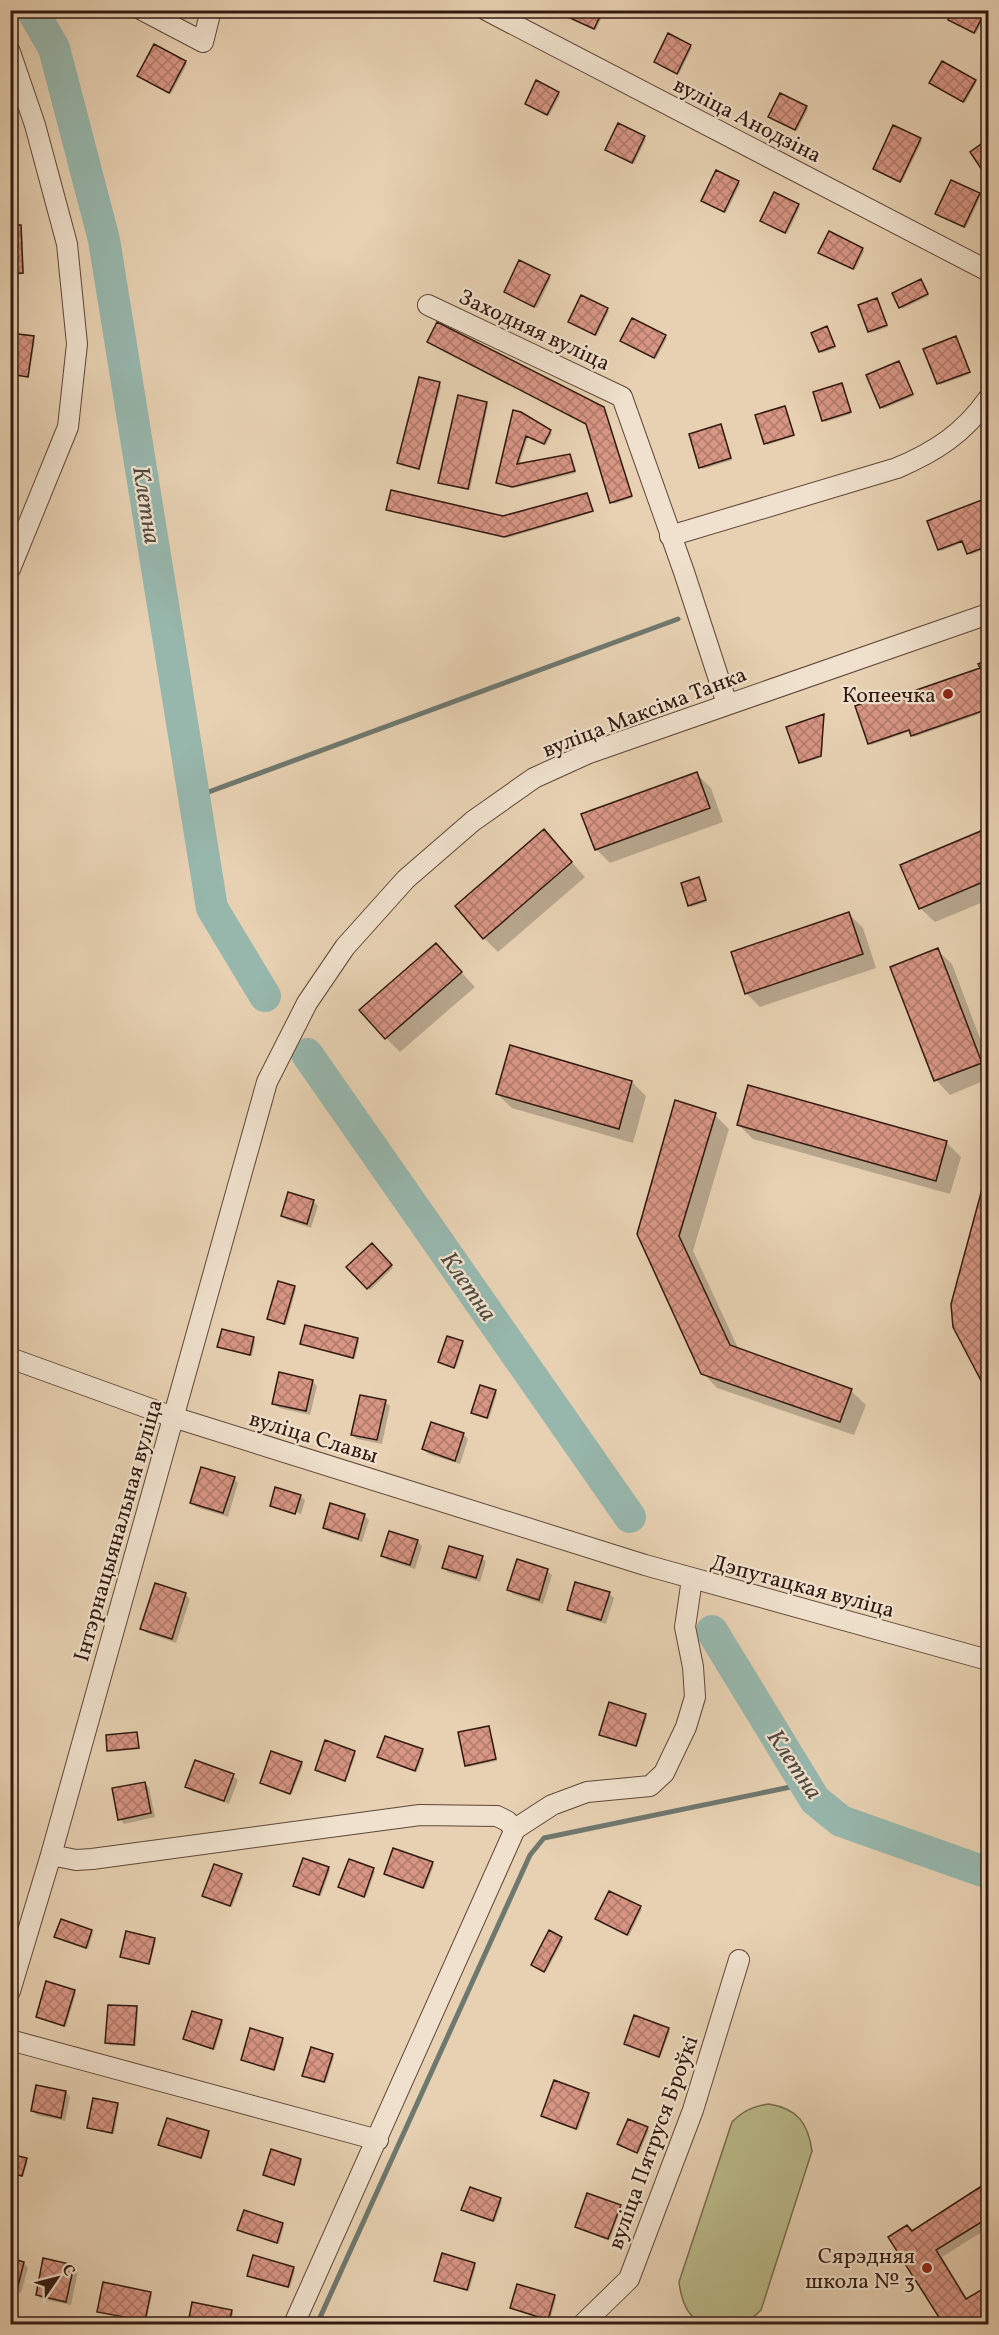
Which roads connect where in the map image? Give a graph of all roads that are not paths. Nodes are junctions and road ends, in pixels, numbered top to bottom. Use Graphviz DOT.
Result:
graph roads {
  1 [pos="142,10"];
  2 [pos="211,10"];
  3 [pos="486,10"];
  4 [pos="10,52"];
  5 [pos="988,271"];
  6 [pos="428,305"];
  7 [pos="988,399"];
  8 [pos="670,536"];
  9 [pos="10,569"];
  10 [pos="988,614"];
  11 [pos="727,704"];
  12 [pos="267,1082"];
  13 [pos="10,1358"];
  14 [pos="173,1417"];
  15 [pos="606,1552"];
  16 [pos="692,1579"];
  17 [pos="988,1660"];
  18 [pos="515,1829"];
  19 [pos="51,1855"];
  20 [pos="739,1960"];
  21 [pos="10,1991"];
  22 [pos="10,2040"];
  23 [pos="378,2140"];
  24 [pos="294,2325"];
  25 [pos="583,2325"];
  1 -- 2 [label="street"];
  3 -- 5 [label="street, вуліца Анодзіна"];
  4 -- 9 [label="street"];
  6 -- 8 [label="street, Заходняя вуліца"];
  7 -- 8 [label="street"];
  8 -- 11 [label="street"];
  10 -- 11 [label="street, вуліца Максіма Танка"];
  11 -- 12 [label="street, вуліца Максіма Танка"];
  12 -- 14 [label="street, Інтэрнацыянальная вуліца"];
  13 -- 14 [label="street, вуліца Славы"];
  14 -- 15 [label="street, вуліца Славы"];
  14 -- 19 [label="street, Інтэрнацыянальная вуліца"];
  15 -- 16 [label="street, Дэпутацкая вуліца"];
  16 -- 17 [label="street, Дэпутацкая вуліца"];
  16 -- 18 [label="street"];
  18 -- 19 [label="street"];
  18 -- 23 [label="street"];
  19 -- 21 [label="street, Інтэрнацыянальная вуліца"];
  20 -- 25 [label="street, вуліца Пятруся Броўкі"];
  22 -- 23 [label="street"];
  23 -- 24 [label="street"];
}
